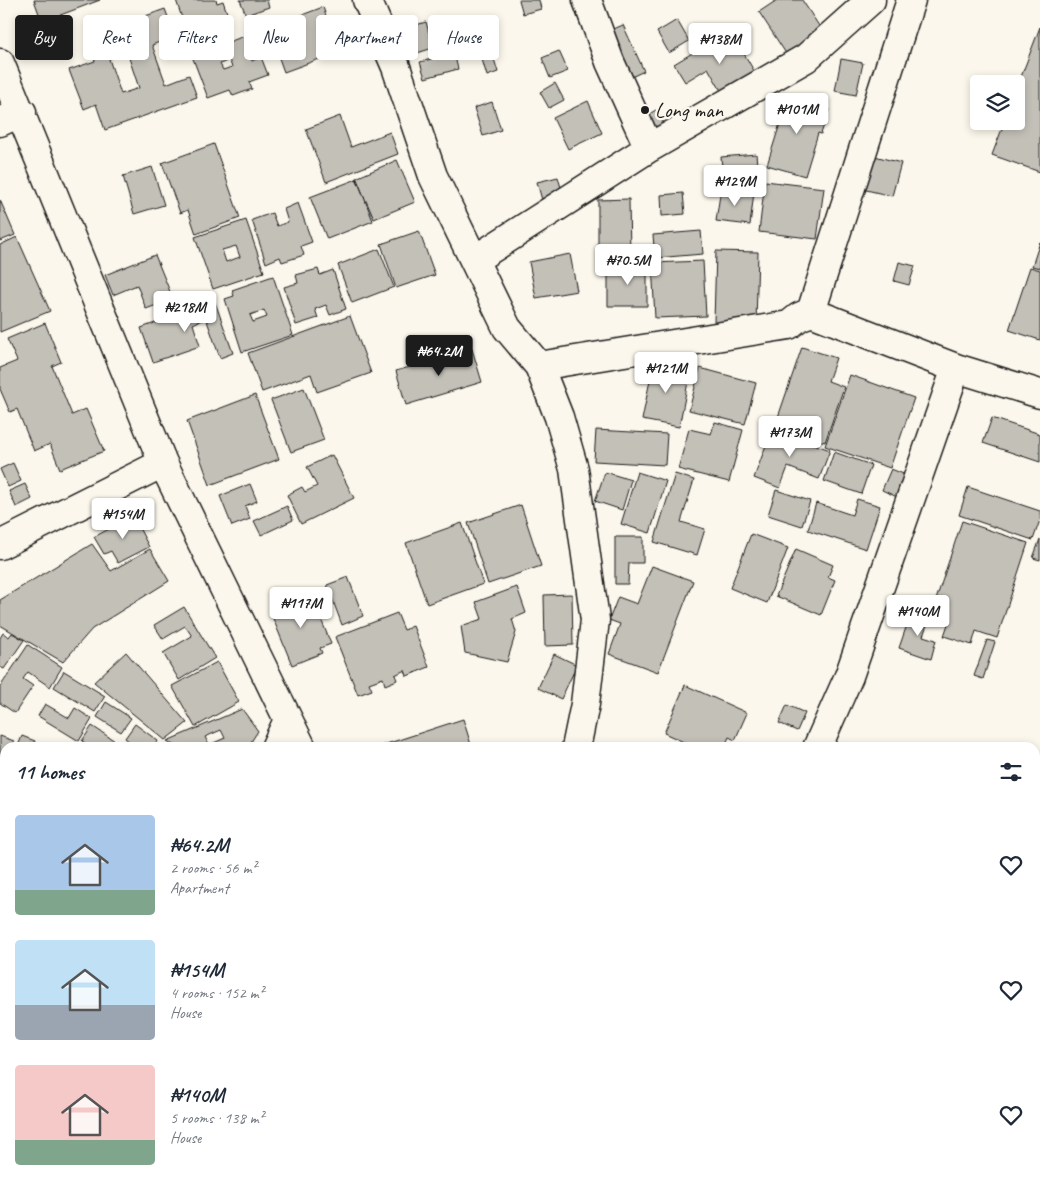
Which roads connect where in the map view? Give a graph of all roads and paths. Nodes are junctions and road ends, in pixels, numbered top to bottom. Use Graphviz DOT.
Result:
graph roads {
  1 [pos="367,0"];
  2 [pos="587,0"];
  3 [pos="871,0"];
  4 [pos="911,0"];
  5 [pos="0,62"];
  6 [pos="11,117"];
  7 [pos="649,148"];
  8 [pos="474,260"];
  9 [pos="811,312"];
  10 [pos="539,366"];
  11 [pos="956,368"];
  12 [pos="1040,394"];
  13 [pos="163,463"];
  14 [pos="0,546"];
  15 [pos="288,720"];
  16 [pos="278,742"];
  17 [pos="299,742"];
  18 [pos="577,742"];
  19 [pos="820,742"];
  1 -- 8 [label="street"];
  2 -- 7 [label="street"];
  3 -- 7 [label="street"];
  4 -- 9 [label="street"];
  5 -- 6 [label="street"];
  6 -- 13 [label="street"];
  7 -- 8 [label="street"];
  8 -- 10 [label="street"];
  9 -- 10 [label="street"];
  9 -- 11 [label="street"];
  10 -- 18 [label="street"];
  11 -- 12 [label="street"];
  11 -- 19 [label="street"];
  13 -- 14 [label="street"];
  13 -- 15 [label="street"];
  15 -- 16 [label="street"];
  15 -- 17 [label="street"];
}
